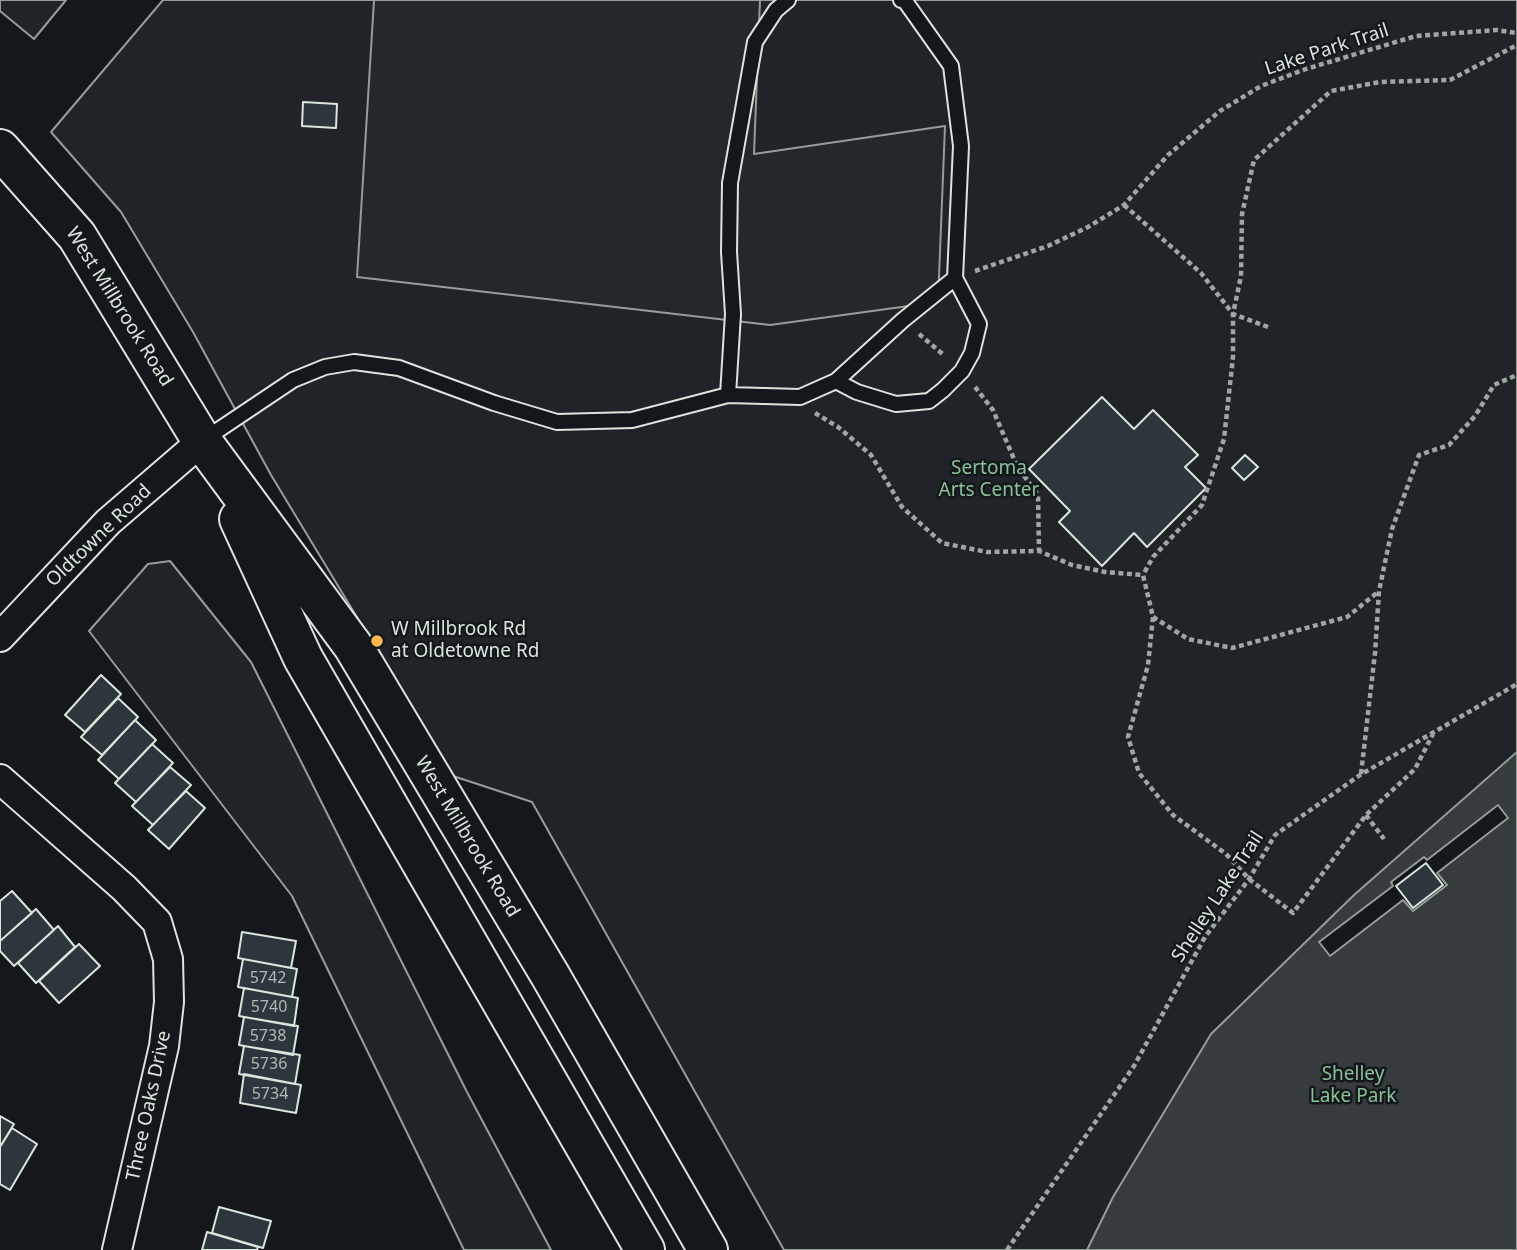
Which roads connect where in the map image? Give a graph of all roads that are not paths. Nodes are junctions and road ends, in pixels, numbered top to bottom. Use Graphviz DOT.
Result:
graph roads {
  1 [pos="788,0"];
  2 [pos="901,0"];
  3 [pos="0,149"];
  4 [pos="955,278"];
  5 [pos="836,381"];
  6 [pos="728,395"];
  7 [pos="202,440"];
  8 [pos="0,637"];
  9 [pos="0,779"];
  10 [pos="117,1250"];
  11 [pos="645,1250"];
  12 [pos="708,1250"];
  1 -- 6 [label="lane"];
  2 -- 4 [label="lane"];
  3 -- 7 [label="main road, West Millbrook Road"];
  4 -- 5 [label="lane"];
  4 -- 5 [label="lane"];
  5 -- 6 [label="lane"];
  6 -- 7 [label="lane"];
  7 -- 8 [label="street, Oldtowne Road"];
  7 -- 11 [label="main road, West Millbrook Road"];
  7 -- 12 [label="main road, West Millbrook Road"];
  9 -- 10 [label="street, Three Oaks Drive"];
}
